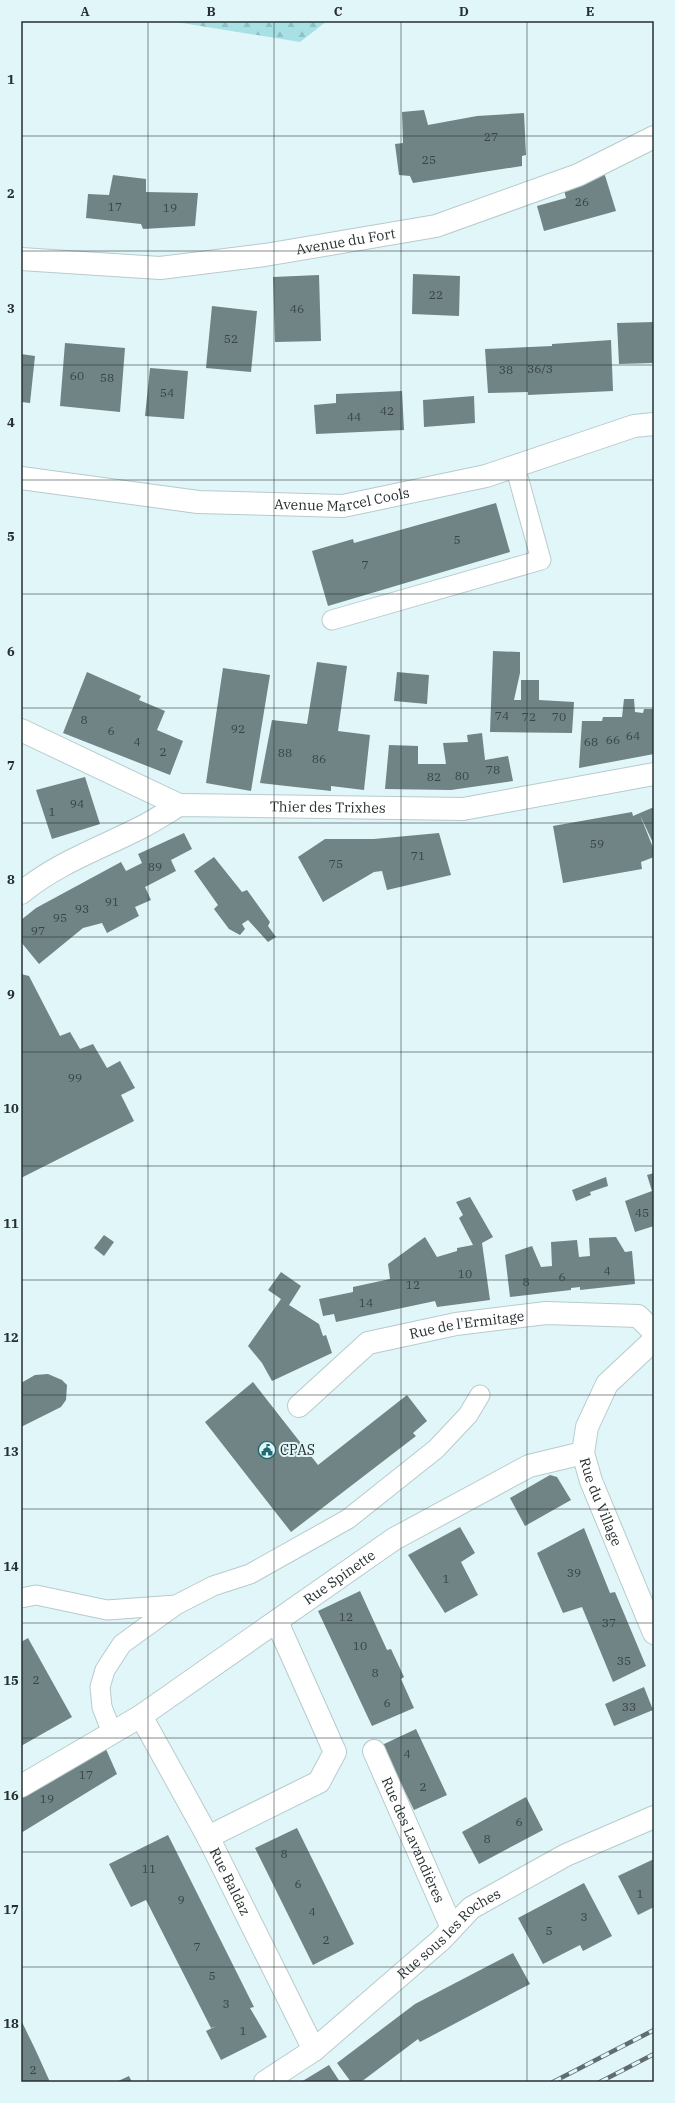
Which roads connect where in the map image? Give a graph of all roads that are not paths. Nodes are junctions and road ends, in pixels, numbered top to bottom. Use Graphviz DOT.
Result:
graph roads {
  1 [pos="654,137"];
  2 [pos="21,259"];
  3 [pos="654,424"];
  4 [pos="515,466"];
  5 [pos="21,478"];
  6 [pos="332,620"];
  7 [pos="21,730"];
  8 [pos="654,774"];
  9 [pos="179,805"];
  10 [pos="21,892"];
  11 [pos="654,1332"];
  12 [pos="654,1340"];
  13 [pos="480,1395"];
  14 [pos="299,1406"];
  15 [pos="583,1453"];
  16 [pos="230,1568"];
  17 [pos="196,1594"];
  18 [pos="21,1598"];
  19 [pos="176,1605"];
  20 [pos="277,1622"];
  21 [pos="654,1633"];
  22 [pos="141,1716"];
  23 [pos="112,1733"];
  24 [pos="374,1751"];
  25 [pos="21,1786"];
  26 [pos="654,1818"];
  27 [pos="208,1838"];
  28 [pos="452,1928"];
  29 [pos="314,2050"];
  30 [pos="265,2082"];
  1 -- 2 [label="street, Avenue du Fort"];
  3 -- 4 [label="street, Avenue Marcel Cools"];
  4 -- 5 [label="street, Avenue Marcel Cools"];
  4 -- 6 [label="lane"];
  7 -- 9 [label="street"];
  8 -- 9 [label="street, Thier des Trixhes"];
  9 -- 10 [label="street"];
  11 -- 14 [label="street, Rue de l'Ermitage"];
  12 -- 15 [label="street, Rue du Village"];
  13 -- 17 [label="lane"];
  15 -- 20 [label="street, Rue Spinette"];
  15 -- 21 [label="street, Rue du Village"];
  16 -- 17 [label="lane"];
  17 -- 19 [label="lane"];
  18 -- 19 [label="lane"];
  19 -- 23 [label="lane"];
  20 -- 22 [label="street, Rue Spinette"];
  20 -- 27 [label="street"];
  22 -- 23 [label="street, Rue Spinette"];
  22 -- 27 [label="street, Rue Baldaz"];
  23 -- 25 [label="street, Rue Spinette"];
  24 -- 28 [label="street, Rue des Lavandières"];
  26 -- 28 [label="street, Rue sous les Roches"];
  27 -- 29 [label="street, Rue Baldaz"];
  28 -- 29 [label="street, Rue sous les Roches"];
  29 -- 30 [label="street, Rue sous les Roches"];
}
